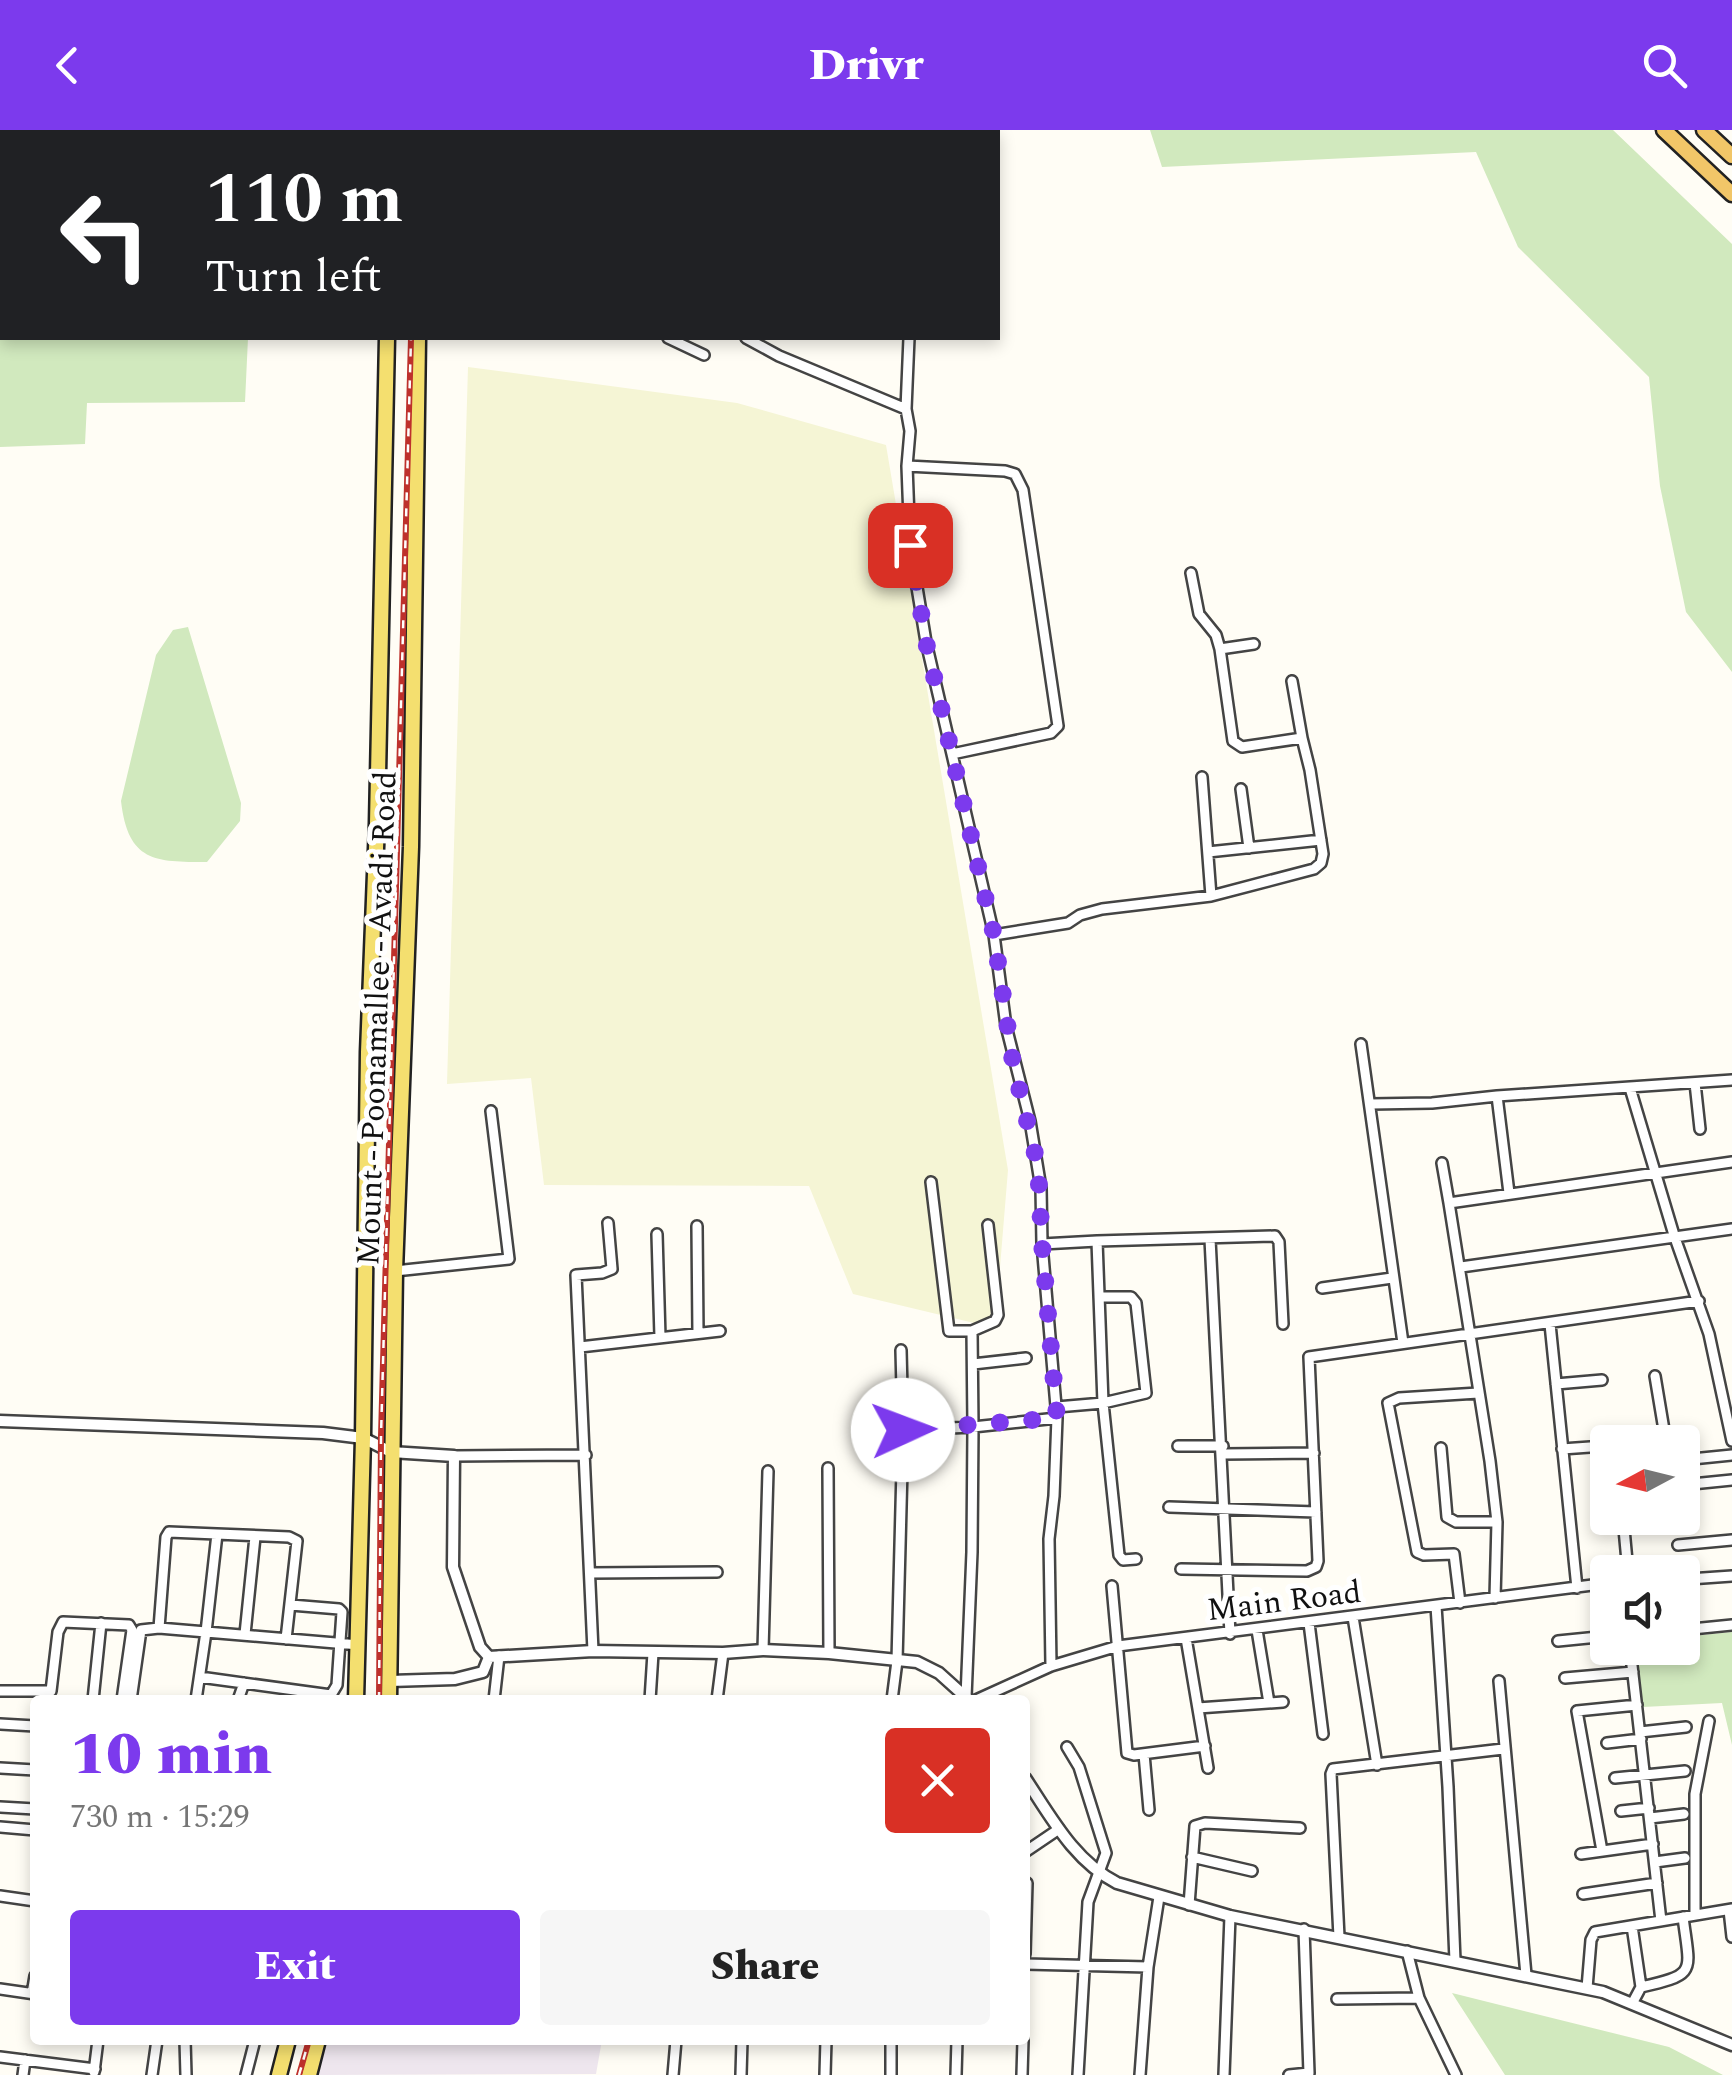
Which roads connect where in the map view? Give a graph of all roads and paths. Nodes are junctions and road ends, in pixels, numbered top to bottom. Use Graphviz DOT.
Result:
graph roads {
  1 [pos="1664,130"];
  2 [pos="1704,130"];
  3 [pos="1732,156"];
  4 [pos="1732,194"];
  5 [pos="387,340"];
  6 [pos="418,340"];
  7 [pos="672,340"];
  8 [pos="750,340"];
  9 [pos="909,340"];
  10 [pos="704,355"];
  11 [pos="906,409"];
  12 [pos="907,466"];
  13 [pos="1191,572"];
  14 [pos="1254,644"];
  15 [pos="1220,649"];
  16 [pos="1292,681"];
  17 [pos="1302,738"];
  18 [pos="952,754"];
  19 [pos="1202,778"];
  20 [pos="1241,789"];
  21 [pos="1321,840"];
  22 [pos="1249,848"];
  23 [pos="1208,852"];
  24 [pos="1211,896"];
  25 [pos="994,935"];
  26 [pos="1360,1044"];
  27 [pos="1732,1080"];
  28 [pos="1695,1083"];
  29 [pos="1630,1088"];
  30 [pos="1497,1096"];
  31 [pos="1371,1104"];
  32 [pos="492,1110"];
  33 [pos="1700,1129"];
  34 [pos="1732,1162"];
  35 [pos="1442,1163"];
  36 [pos="1655,1173"];
  37 [pos="931,1182"];
  38 [pos="1509,1193"];
  39 [pos="1449,1202"];
  40 [pos="608,1223"];
  41 [pos="988,1225"];
  42 [pos="697,1226"];
  43 [pos="1732,1229"];
  44 [pos="657,1234"];
  45 [pos="1674,1235"];
  46 [pos="1210,1238"];
  47 [pos="1098,1241"];
  48 [pos="1042,1244"];
  49 [pos="1460,1267"];
  50 [pos="396,1271"];
  51 [pos="1392,1278"];
  52 [pos="1322,1288"];
  53 [pos="1099,1298"];
  54 [pos="1699,1301"];
  55 [pos="1283,1324"];
  56 [pos="1550,1324"];
  57 [pos="720,1330"];
  58 [pos="972,1331"];
  59 [pos="1470,1332"];
  60 [pos="698,1333"];
  61 [pos="660,1338"];
  62 [pos="1402,1343"];
  63 [pos="580,1347"];
  64 [pos="901,1350"];
  65 [pos="1026,1358"];
  66 [pos="973,1364"];
  67 [pos="1655,1376"];
  68 [pos="1602,1380"];
  69 [pos="1556,1384"];
  70 [pos="1478,1392"];
  71 [pos="1103,1403"];
  72 [pos="1057,1413"];
  73 [pos="0,1421"];
  74 [pos="1663,1425"];
  75 [pos="973,1427"];
  76 [pos="903,1430"];
  77 [pos="364,1438"];
  78 [pos="1732,1441"];
  79 [pos="1178,1446"];
  80 [pos="1590,1447"];
  81 [pos="1441,1448"];
  82 [pos="1562,1449"];
  83 [pos="1223,1450"];
  84 [pos="392,1452"];
  85 [pos="1314,1453"];
  86 [pos="1732,1455"];
  87 [pos="454,1456"];
  88 [pos="586,1456"];
  89 [pos="1700,1458"];
  90 [pos="828,1468"];
  91 [pos="768,1471"];
  92 [pos="1732,1480"];
  93 [pos="1700,1484"];
  94 [pos="1169,1508"];
  95 [pos="1226,1509"];
  96 [pos="1316,1512"];
  97 [pos="1496,1522"];
  98 [pos="217,1534"];
  99 [pos="254,1537"];
  100 [pos="1732,1540"];
  101 [pos="1678,1545"];
  102 [pos="1136,1559"];
  103 [pos="1181,1569"];
  104 [pos="1228,1570"];
  105 [pos="717,1572"];
  106 [pos="590,1574"];
  107 [pos="1732,1576"];
  108 [pos="1700,1578"];
  109 [pos="1112,1586"];
  110 [pos="1590,1586"];
  111 [pos="1577,1588"];
  112 [pos="1495,1598"];
  113 [pos="1460,1603"];
  114 [pos="290,1604"];
  115 [pos="1436,1606"];
  116 [pos="1354,1617"];
  117 [pos="1309,1623"];
  118 [pos="101,1624"];
  119 [pos="1732,1625"];
  120 [pos="158,1628"];
  121 [pos="1700,1628"];
  122 [pos="1258,1630"];
  123 [pos="206,1632"];
  124 [pos="245,1634"];
  125 [pos="1230,1634"];
  126 [pos="286,1638"];
  127 [pos="1186,1638"];
  128 [pos="1590,1638"];
  129 [pos="1558,1641"];
  130 [pos="340,1643"];
  131 [pos="358,1645"];
  132 [pos="1118,1646"];
  133 [pos="763,1650"];
  134 [pos="594,1651"];
  135 [pos="653,1653"];
  136 [pos="723,1653"];
  137 [pos="829,1653"];
  138 [pos="494,1657"];
  139 [pos="897,1660"];
  140 [pos="1632,1665"];
  141 [pos="1051,1666"];
  142 [pos="1633,1672"];
  143 [pos="200,1677"];
  144 [pos="1565,1678"];
  145 [pos="390,1681"];
  146 [pos="1499,1681"];
  147 [pos="244,1683"];
  148 [pos="0,1691"];
  149 [pos="94,1695"];
  150 [pos="123,1695"];
  151 [pos="132,1695"];
  152 [pos="197,1695"];
  153 [pos="240,1695"];
  154 [pos="356,1695"];
  155 [pos="389,1695"];
  156 [pos="494,1695"];
  157 [pos="650,1695"];
  158 [pos="718,1695"];
  159 [pos="893,1695"];
  160 [pos="965,1695"];
  161 [pos="970,1695"];
  162 [pos="980,1695"];
  163 [pos="1283,1702"];
  164 [pos="1269,1703"];
  165 [pos="1637,1705"];
  166 [pos="1198,1708"];
  167 [pos="1709,1721"];
  168 [pos="0,1724"];
  169 [pos="30,1726"];
  170 [pos="1686,1727"];
  171 [pos="1323,1734"];
  172 [pos="1640,1735"];
  173 [pos="1606,1743"];
  174 [pos="1204,1746"];
  175 [pos="1068,1747"];
  176 [pos="1503,1749"];
  177 [pos="1144,1754"];
  178 [pos="1445,1758"];
  179 [pos="1376,1765"];
  180 [pos="0,1768"];
  181 [pos="1208,1768"];
  182 [pos="30,1770"];
  183 [pos="1686,1771"];
  184 [pos="1645,1775"];
  185 [pos="1616,1778"];
  186 [pos="1030,1785"];
  187 [pos="0,1807"];
  188 [pos="30,1808"];
  189 [pos="1149,1810"];
  190 [pos="1621,1811"];
  191 [pos="1649,1813"];
  192 [pos="1684,1814"];
  193 [pos="0,1827"];
  194 [pos="1059,1828"];
  195 [pos="1300,1828"];
  196 [pos="30,1830"];
  197 [pos="1652,1844"];
  198 [pos="1030,1848"];
  199 [pos="1602,1851"];
  200 [pos="1581,1854"];
  201 [pos="1192,1858"];
  202 [pos="1686,1858"];
  203 [pos="1655,1862"];
  204 [pos="1252,1871"];
  205 [pos="1100,1874"];
  206 [pos="1657,1883"];
  207 [pos="1583,1894"];
  208 [pos="0,1896"];
  209 [pos="1159,1897"];
  210 [pos="30,1900"];
  211 [pos="1189,1905"];
  212 [pos="1731,1910"];
  213 [pos="1695,1914"];
  214 [pos="1230,1916"];
  215 [pos="1683,1917"];
  216 [pos="1661,1921"];
  217 [pos="1632,1926"];
  218 [pos="1304,1930"];
  219 [pos="1339,1937"];
  220 [pos="1732,1938"];
  221 [pos="1407,1951"];
  222 [pos="1454,1961"];
  223 [pos="1030,1964"];
  224 [pos="1084,1964"];
  225 [pos="1148,1967"];
  226 [pos="1526,1974"];
  227 [pos="1641,1987"];
  228 [pos="1587,1988"];
  229 [pos="0,1989"];
  230 [pos="30,1993"];
  231 [pos="1419,1998"];
  232 [pos="1337,1999"];
  233 [pos="1633,2002"];
  234 [pos="97,2045"];
  235 [pos="156,2045"];
  236 [pos="185,2045"];
  237 [pos="254,2045"];
  238 [pos="287,2045"];
  239 [pos="317,2045"];
  240 [pos="676,2045"];
  241 [pos="742,2045"];
  242 [pos="826,2045"];
  243 [pos="891,2045"];
  244 [pos="957,2045"];
  245 [pos="1023,2045"];
  246 [pos="1732,2046"];
  247 [pos="0,2057"];
  248 [pos="25,2060"];
  249 [pos="94,2072"];
  250 [pos="1309,2074"];
  251 [pos="23,2075"];
  252 [pos="152,2075"];
  253 [pos="186,2075"];
  254 [pos="246,2075"];
  255 [pos="279,2075"];
  256 [pos="309,2075"];
  257 [pos="673,2075"];
  258 [pos="740,2075"];
  259 [pos="825,2075"];
  260 [pos="891,2075"];
  261 [pos="956,2075"];
  262 [pos="1022,2075"];
  263 [pos="1078,2075"];
  264 [pos="1140,2075"];
  265 [pos="1224,2075"];
  266 [pos="1289,2075"];
  267 [pos="1456,2075"];
  1 -- 4 [label="highway"];
  2 -- 3 [label="highway"];
  5 -- 77 [label="main road, Mount - Poonamallee - Avadi Road"];
  6 -- 50 [label="main road, Mount - Poonamallee - Avadi Road"];
  7 -- 10 [label="street"];
  8 -- 11 [label="street"];
  9 -- 11 [label="street"];
  11 -- 12 [label="street"];
  12 -- 18 [label="street"];
  12 -- 18 [label="street"];
  13 -- 15 [label="street"];
  14 -- 15 [label="street"];
  15 -- 17 [label="street"];
  16 -- 17 [label="street"];
  17 -- 21 [label="street"];
  18 -- 25 [label="street"];
  19 -- 23 [label="street"];
  20 -- 22 [label="street"];
  21 -- 22 [label="street"];
  21 -- 24 [label="street"];
  22 -- 23 [label="street"];
  23 -- 24 [label="street"];
  24 -- 25 [label="street"];
  25 -- 48 [label="street"];
  26 -- 31 [label="street"];
  27 -- 28 [label="street"];
  28 -- 29 [label="street"];
  28 -- 33 [label="street"];
  29 -- 30 [label="street"];
  29 -- 36 [label="street"];
  30 -- 31 [label="street"];
  30 -- 38 [label="street"];
  31 -- 51 [label="street"];
  32 -- 50 [label="street"];
  34 -- 36 [label="street"];
  35 -- 39 [label="street"];
  36 -- 38 [label="street"];
  36 -- 45 [label="street"];
  37 -- 58 [label="street"];
  38 -- 39 [label="street"];
  39 -- 49 [label="street"];
  40 -- 63 [label="street"];
  41 -- 58 [label="street"];
  42 -- 60 [label="street"];
  43 -- 45 [label="street"];
  44 -- 61 [label="street"];
  45 -- 49 [label="street"];
  45 -- 54 [label="street"];
  46 -- 47 [label="street"];
  46 -- 55 [label="street"];
  46 -- 83 [label="street"];
  47 -- 48 [label="street"];
  47 -- 53 [label="street"];
  48 -- 72 [label="street"];
  49 -- 59 [label="street"];
  50 -- 84 [label="main road, Mount - Poonamallee - Avadi Road"];
  51 -- 52 [label="street"];
  51 -- 62 [label="street"];
  53 -- 71 [label="street"];
  53 -- 71 [label="street"];
  54 -- 56 [label="street"];
  54 -- 78 [label="street"];
  56 -- 59 [label="street"];
  56 -- 69 [label="street"];
  57 -- 60 [label="street"];
  58 -- 66 [label="street"];
  59 -- 62 [label="street"];
  59 -- 70 [label="street"];
  60 -- 61 [label="street"];
  61 -- 63 [label="street"];
  62 -- 85 [label="street"];
  63 -- 88 [label="street"];
  64 -- 76 [label="street"];
  65 -- 66 [label="street"];
  66 -- 75 [label="street"];
  67 -- 74 [label="street"];
  68 -- 69 [label="street"];
  69 -- 82 [label="street"];
  70 -- 97 [label="street"];
  70 -- 113 [label="street"];
  71 -- 72 [label="street"];
  71 -- 102 [label="street"];
  72 -- 75 [label="street"];
  72 -- 141 [label="street"];
  73 -- 77 [label="street"];
  75 -- 76 [label="street"];
  75 -- 161 [label="street"];
  76 -- 139 [label="street"];
  77 -- 84 [label="street"];
  77 -- 131 [label="main road, Mount - Poonamallee - Avadi Road"];
  79 -- 83 [label="street"];
  80 -- 82 [label="street"];
  81 -- 97 [label="street"];
  82 -- 111 [label="street"];
  83 -- 85 [label="street"];
  83 -- 95 [label="street"];
  84 -- 87 [label="street"];
  84 -- 145 [label="main road, Mount - Poonamallee - Avadi Road"];
  85 -- 96 [label="street"];
  86 -- 89 [label="street"];
  87 -- 88 [label="street"];
  87 -- 138 [label="street"];
  88 -- 106 [label="street"];
  90 -- 137 [label="street"];
  91 -- 133 [label="street"];
  92 -- 93 [label="street"];
  94 -- 95 [label="street"];
  95 -- 96 [label="street"];
  95 -- 104 [label="street"];
  96 -- 104 [label="street"];
  97 -- 112 [label="street"];
  98 -- 99 [label="street"];
  98 -- 120 [label="street"];
  98 -- 123 [label="street"];
  99 -- 114 [label="street"];
  99 -- 124 [label="street"];
  100 -- 101 [label="street"];
  103 -- 104 [label="street"];
  104 -- 125 [label="street"];
  105 -- 106 [label="street"];
  106 -- 134 [label="street"];
  107 -- 108 [label="street"];
  109 -- 132 [label="street"];
  110 -- 111 [label="street, Main Road"];
  111 -- 112 [label="street, Main Road"];
  112 -- 113 [label="street, Main Road"];
  113 -- 115 [label="street, Main Road"];
  114 -- 126 [label="street"];
  114 -- 130 [label="street"];
  115 -- 116 [label="street, Main Road"];
  115 -- 178 [label="street"];
  116 -- 117 [label="street, Main Road"];
  116 -- 179 [label="street"];
  117 -- 122 [label="street, Main Road"];
  117 -- 171 [label="street"];
  118 -- 148 [label="street"];
  118 -- 149 [label="street"];
  118 -- 150 [label="street"];
  119 -- 121 [label="street"];
  120 -- 123 [label="street"];
  120 -- 151 [label="street"];
  122 -- 125 [label="street, Main Road"];
  122 -- 164 [label="street"];
  123 -- 124 [label="street"];
  123 -- 143 [label="street"];
  124 -- 126 [label="street"];
  125 -- 127 [label="street, Main Road"];
  126 -- 130 [label="street"];
  127 -- 132 [label="street, Main Road"];
  127 -- 166 [label="street"];
  128 -- 129 [label="street"];
  130 -- 131 [label="street"];
  130 -- 147 [label="street"];
  131 -- 154 [label="main road, Mount - Poonamallee - Avadi Road"];
  132 -- 141 [label="street, Main Road"];
  132 -- 177 [label="street"];
  133 -- 136 [label="street"];
  133 -- 137 [label="street"];
  134 -- 135 [label="street"];
  134 -- 138 [label="street"];
  135 -- 136 [label="street"];
  135 -- 157 [label="street"];
  136 -- 158 [label="street"];
  137 -- 139 [label="street"];
  138 -- 145 [label="street"];
  138 -- 156 [label="street"];
  139 -- 159 [label="street"];
  139 -- 160 [label="street"];
  140 -- 142 [label="street"];
  141 -- 162 [label="street, Main Road"];
  142 -- 144 [label="street"];
  142 -- 165 [label="street"];
  143 -- 147 [label="street"];
  143 -- 152 [label="street"];
  145 -- 155 [label="main road, Mount - Poonamallee - Avadi Road"];
  146 -- 176 [label="street"];
  147 -- 153 [label="street"];
  163 -- 164 [label="street"];
  164 -- 166 [label="street"];
  165 -- 172 [label="street"];
  165 -- 199 [label="street"];
  166 -- 174 [label="street"];
  167 -- 213 [label="street"];
  168 -- 169 [label="street"];
  170 -- 172 [label="street"];
  172 -- 173 [label="street"];
  172 -- 184 [label="street"];
  174 -- 177 [label="street"];
  174 -- 181 [label="street"];
  175 -- 205 [label="street"];
  176 -- 178 [label="street"];
  176 -- 226 [label="street"];
  177 -- 189 [label="street"];
  178 -- 179 [label="street"];
  178 -- 222 [label="street"];
  179 -- 219 [label="street"];
  180 -- 182 [label="street"];
  183 -- 184 [label="street"];
  184 -- 185 [label="street"];
  184 -- 191 [label="street"];
  186 -- 194 [label="street"];
  187 -- 188 [label="street"];
  190 -- 191 [label="street"];
  191 -- 192 [label="street"];
  191 -- 197 [label="street"];
  193 -- 196 [label="street"];
  194 -- 198 [label="street"];
  194 -- 205 [label="street"];
  195 -- 201 [label="street"];
  197 -- 199 [label="street"];
  197 -- 203 [label="street"];
  199 -- 200 [label="street"];
  201 -- 204 [label="street"];
  201 -- 211 [label="street"];
  202 -- 203 [label="street"];
  203 -- 206 [label="street"];
  205 -- 209 [label="street"];
  205 -- 224 [label="street"];
  206 -- 207 [label="street"];
  206 -- 216 [label="street"];
  208 -- 210 [label="street"];
  209 -- 211 [label="street"];
  209 -- 225 [label="street"];
  211 -- 214 [label="street"];
  212 -- 213 [label="street"];
  212 -- 220 [label="street"];
  213 -- 215 [label="street"];
  214 -- 218 [label="street"];
  214 -- 265 [label="street"];
  215 -- 216 [label="street"];
  215 -- 227 [label="street"];
  216 -- 217 [label="street"];
  217 -- 227 [label="street"];
  217 -- 228 [label="street"];
  218 -- 219 [label="street"];
  218 -- 250 [label="street"];
  219 -- 221 [label="street"];
  221 -- 222 [label="street"];
  221 -- 231 [label="street"];
  222 -- 226 [label="street"];
  223 -- 224 [label="street"];
  224 -- 225 [label="street"];
  224 -- 263 [label="street"];
  225 -- 264 [label="street"];
  226 -- 228 [label="street"];
  227 -- 233 [label="street"];
  228 -- 233 [label="street"];
  229 -- 230 [label="street"];
  231 -- 232 [label="street"];
  231 -- 267 [label="street"];
  233 -- 246 [label="street"];
  234 -- 249 [label="street"];
  235 -- 252 [label="street"];
  236 -- 253 [label="street"];
  237 -- 254 [label="street"];
  238 -- 255 [label="main road"];
  239 -- 256 [label="main road"];
  240 -- 257 [label="street"];
  241 -- 258 [label="street"];
  242 -- 259 [label="street"];
  243 -- 260 [label="street"];
  244 -- 261 [label="street"];
  245 -- 262 [label="street"];
  247 -- 248 [label="street"];
  248 -- 249 [label="street"];
  248 -- 251 [label="street"];
  250 -- 266 [label="street"];
}
